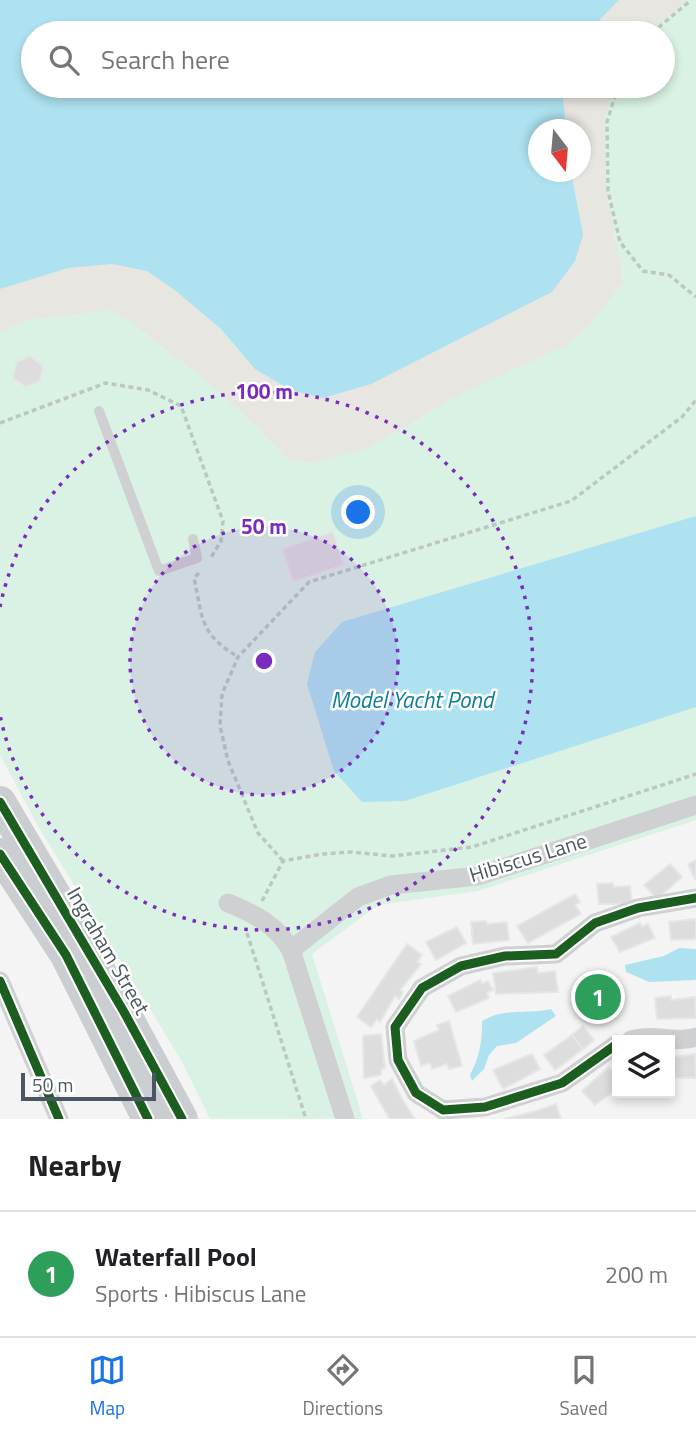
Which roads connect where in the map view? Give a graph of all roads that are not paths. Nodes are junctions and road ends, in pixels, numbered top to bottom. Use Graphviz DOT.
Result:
graph roads {
  1 [pos="99,411"];
  2 [pos="193,539"];
  3 [pos="0,802"];
  4 [pos="696,805"];
  5 [pos="0,854"];
  6 [pos="696,898"];
  7 [pos="228,903"];
  8 [pos="291,950"];
  9 [pos="0,981"];
  10 [pos="696,1037"];
  11 [pos="675,1038"];
  12 [pos="612,1047"];
  13 [pos="59,1119"];
  14 [pos="148,1119"];
  15 [pos="182,1119"];
  16 [pos="345,1119"];
  1 -- 2 [label="lane"];
  3 -- 15 [label="main road, Ingraham Street"];
  4 -- 8 [label="street, Hibiscus Lane"];
  5 -- 14 [label="main road, Ingraham Street"];
  6 -- 12 [label="street"];
  7 -- 8 [label="street"];
  8 -- 16 [label="street"];
  9 -- 13 [label="street"];
  10 -- 11 [label="street"];
}
